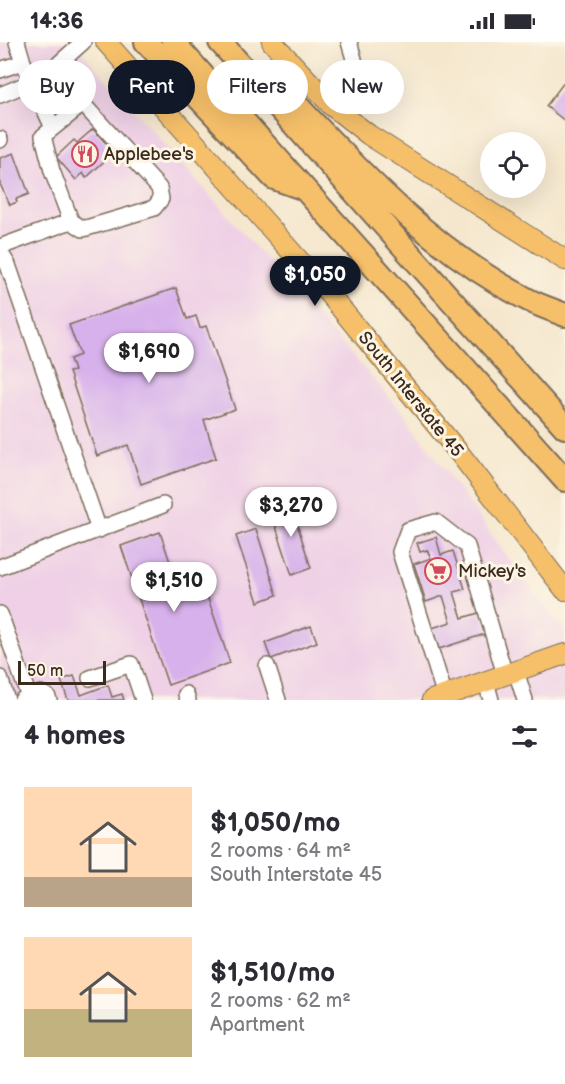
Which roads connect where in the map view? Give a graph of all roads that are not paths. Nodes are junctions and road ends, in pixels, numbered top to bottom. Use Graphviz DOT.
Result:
graph roads {
  1 [pos="17,42"];
  2 [pos="83,42"];
  3 [pos="106,42"];
  4 [pos="146,42"];
  5 [pos="173,42"];
  6 [pos="220,42"];
  7 [pos="237,42"];
  8 [pos="272,42"];
  9 [pos="349,42"];
  10 [pos="354,59"];
  11 [pos="22,60"];
  12 [pos="63,60"];
  13 [pos="18,64"];
  14 [pos="0,70"];
  15 [pos="18,88"];
  16 [pos="0,95"];
  17 [pos="47,114"];
  18 [pos="53,128"];
  19 [pos="304,188"];
  20 [pos="71,221"];
  21 [pos="0,247"];
  22 [pos="0,252"];
  23 [pos="565,260"];
  24 [pos="565,315"];
  25 [pos="565,427"];
  26 [pos="565,480"];
  27 [pos="163,505"];
  28 [pos="99,530"];
  29 [pos="0,567"];
  30 [pos="565,590"];
  31 [pos="0,614"];
  32 [pos="565,654"];
  33 [pos="267,666"];
  34 [pos="511,673"];
  35 [pos="0,678"];
  36 [pos="90,678"];
  37 [pos="489,691"];
  38 [pos="438,698"];
  39 [pos="27,699"];
  40 [pos="7,700"];
  41 [pos="49,700"];
  42 [pos="143,700"];
  43 [pos="278,700"];
  44 [pos="525,700"];
  1 -- 11 [label="street"];
  2 -- 12 [label="street"];
  3 -- 30 [label="main road, South Interstate 45"];
  4 -- 19 [label="highway"];
  5 -- 19 [label="highway"];
  6 -- 25 [label="highway"];
  7 -- 24 [label="highway"];
  8 -- 23 [label="main road"];
  9 -- 10 [label="street"];
  13 -- 14 [label="street"];
  15 -- 16 [label="street"];
  17 -- 18 [label="street"];
  18 -- 20 [label="street"];
  18 -- 20 [label="street"];
  19 -- 26 [label="highway"];
  20 -- 21 [label="street"];
  22 -- 28 [label="street"];
  27 -- 28 [label="street"];
  28 -- 29 [label="street"];
  31 -- 39 [label="street"];
  32 -- 34 [label="main road"];
  33 -- 43 [label="street"];
  34 -- 37 [label="main road"];
  34 -- 38 [label="street"];
  34 -- 44 [label="street"];
  35 -- 40 [label="street"];
  36 -- 42 [label="street"];
  37 -- 38 [label="main road"];
  39 -- 41 [label="street"];
}
